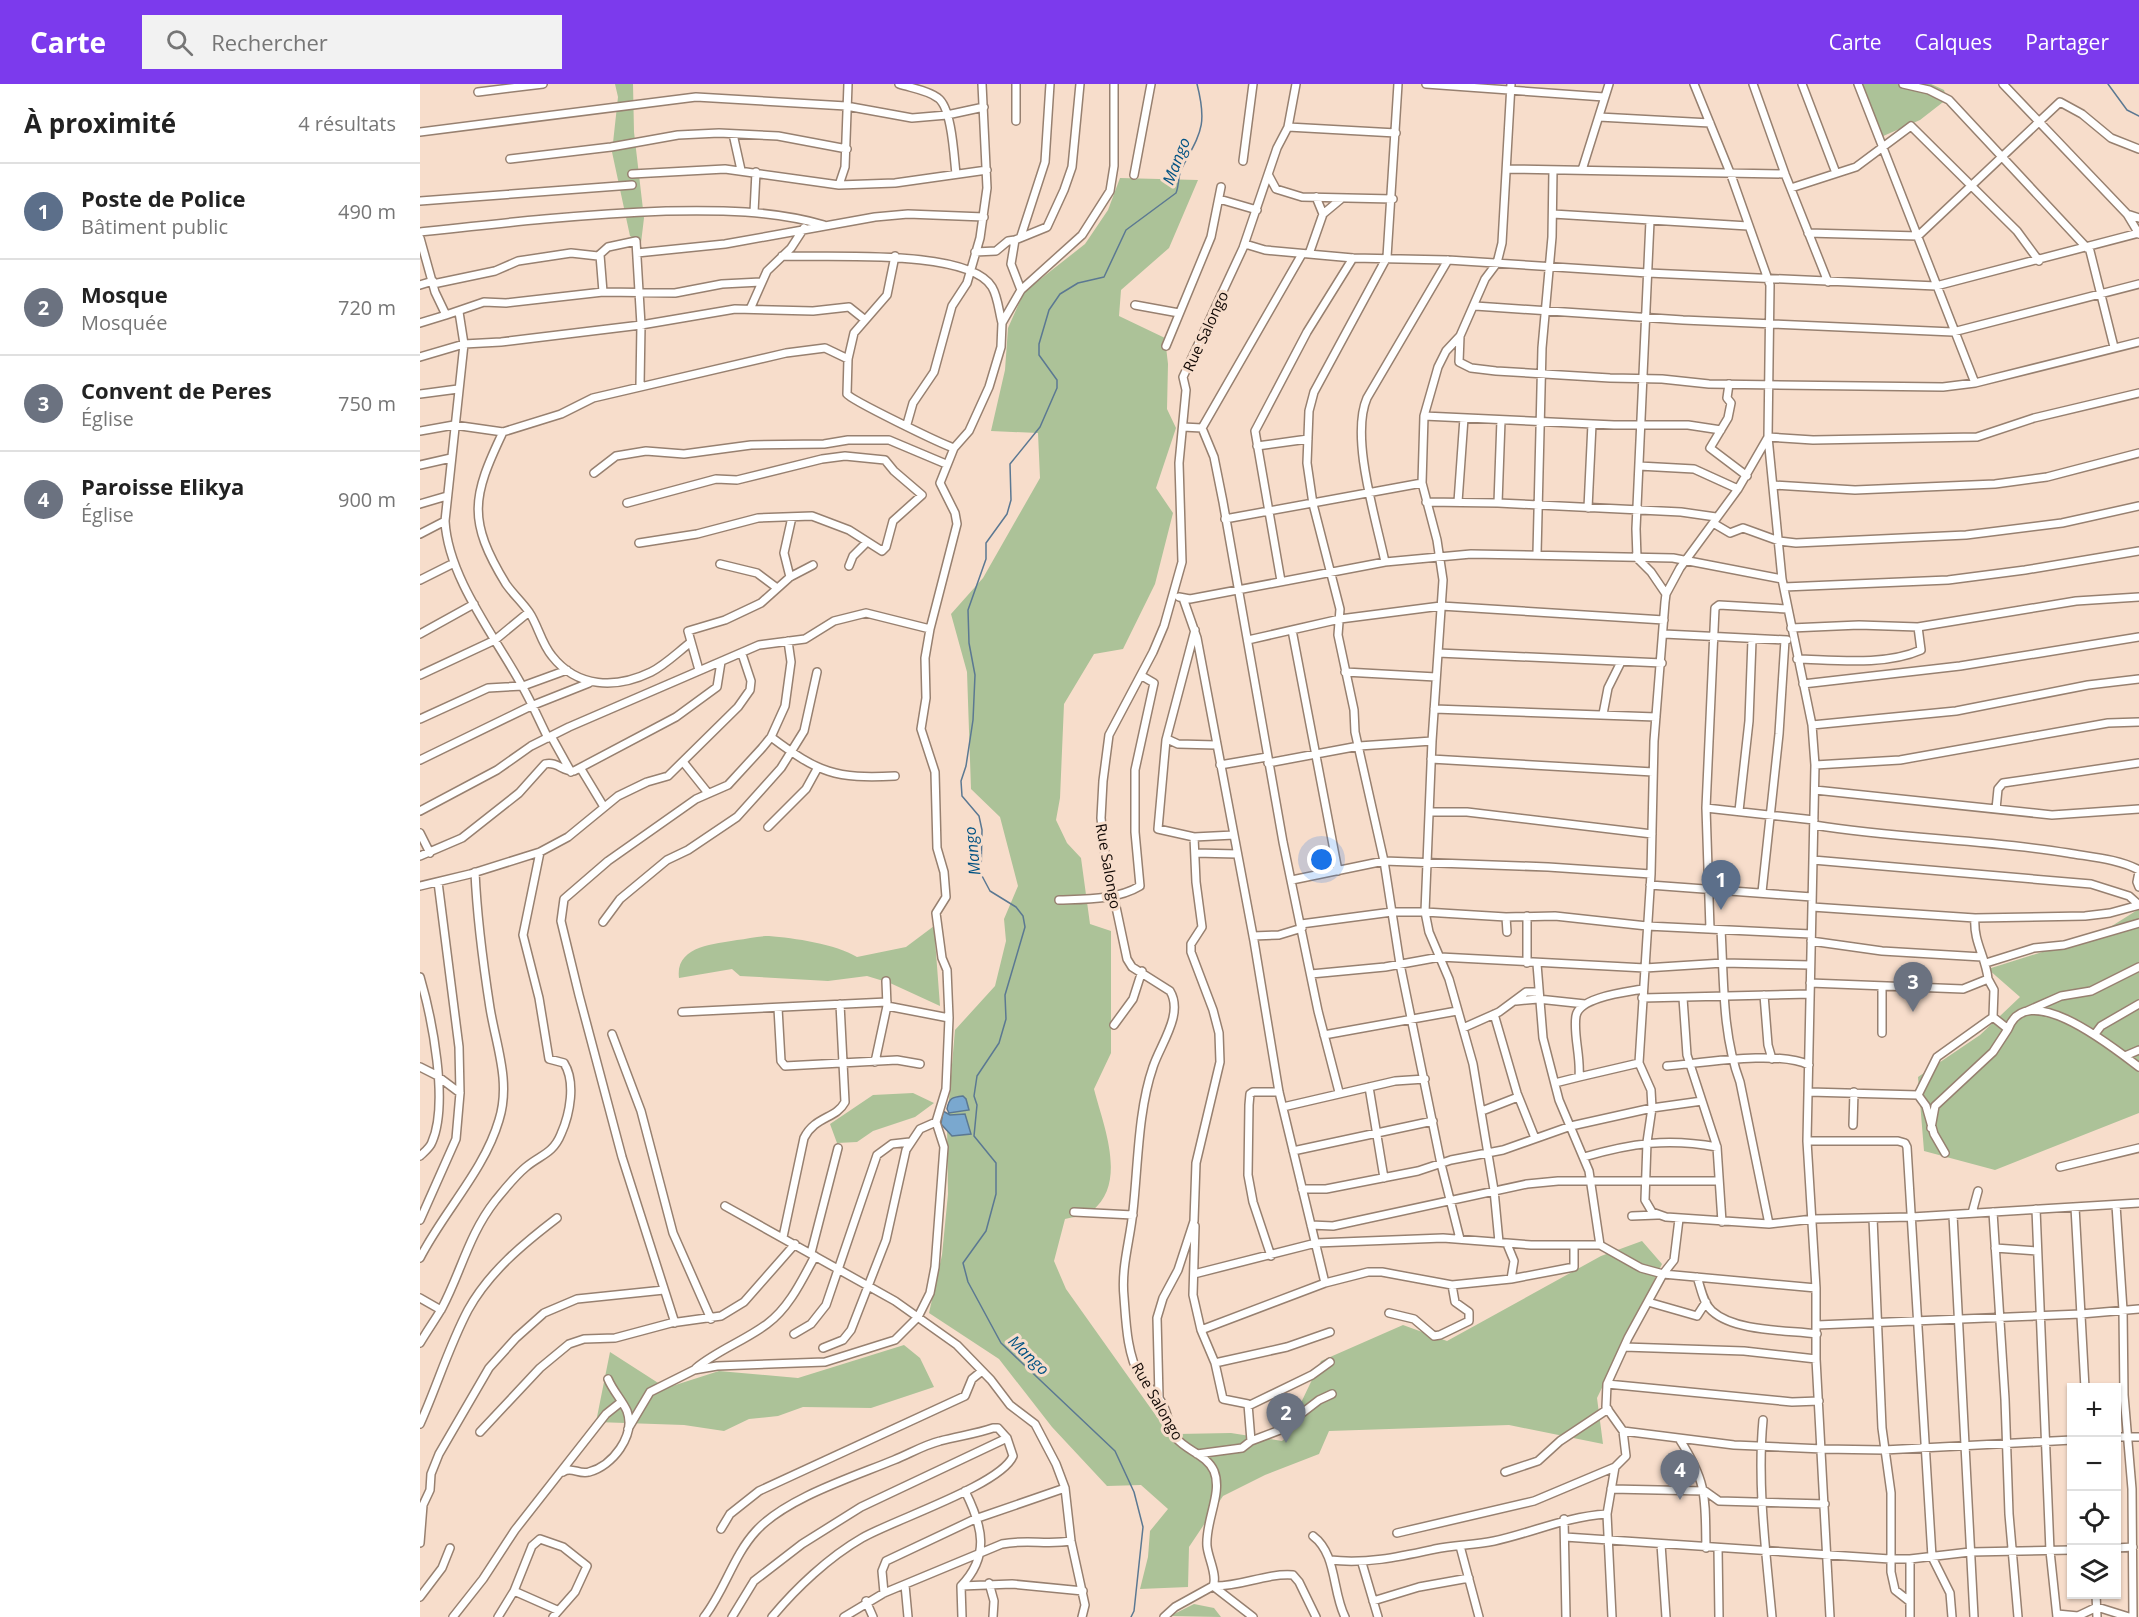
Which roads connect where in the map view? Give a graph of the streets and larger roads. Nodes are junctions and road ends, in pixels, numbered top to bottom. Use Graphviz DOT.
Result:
graph roads {
  1 [pos="543,84"];
  2 [pos="848,84"];
  3 [pos="899,84"];
  4 [pos="982,84"];
  5 [pos="1016,84"];
  6 [pos="1050,84"];
  7 [pos="1080,84"];
  8 [pos="1114,84"];
  9 [pos="1150,84"];
  10 [pos="1253,84"];
  11 [pos="1296,84"];
  12 [pos="1398,84"];
  13 [pos="1426,84"];
  14 [pos="1609,84"];
  15 [pos="1694,84"];
  16 [pos="1753,84"];
  17 [pos="1802,84"];
  18 [pos="1858,84"];
  19 [pos="1903,84"];
  20 [pos="2003,84"];
  21 [pos="1510,86"];
  22 [pos="1562,88"];
  23 [pos="478,92"];
  24 [pos="1604,97"];
  25 [pos="846,106"];
  26 [pos="984,107"];
  27 [pos="947,115"];
  28 [pos="1599,117"];
  29 [pos="1016,121"];
  30 [pos="2037,121"];
  31 [pos="1710,123"];
  32 [pos="1288,127"];
  33 [pos="420,132"];
  34 [pos="1396,133"];
  35 [pos="733,134"];
  36 [pos="1881,148"];
  37 [pos="847,149"];
  38 [pos="2139,149"];
  39 [pos="2002,156"];
  40 [pos="510,159"];
  41 [pos="1243,162"];
  42 [pos="1507,169"];
  43 [pos="741,170"];
  44 [pos="987,170"];
  45 [pos="1582,170"];
  46 [pos="1552,171"];
  47 [pos="756,172"];
  48 [pos="1836,173"];
  49 [pos="632,174"];
  50 [pos="956,174"];
  51 [pos="1785,174"];
  52 [pos="1134,175"];
  53 [pos="1731,175"];
  54 [pos="1269,176"];
  55 [pos="1971,184"];
  56 [pos="632,185"];
  57 [pos="839,185"];
  58 [pos="1221,187"];
  59 [pos="1791,188"];
  60 [pos="1316,197"];
  61 [pos="1219,199"];
  62 [pos="1341,199"];
  63 [pos="1393,199"];
  64 [pos="420,201"];
  65 [pos="1257,210"];
  66 [pos="754,212"];
  67 [pos="1323,214"];
  68 [pos="1553,214"];
  69 [pos="2127,214"];
  70 [pos="984,217"];
  71 [pos="2139,218"];
  72 [pos="1650,221"];
  73 [pos="824,225"];
  74 [pos="1748,226"];
  75 [pos="804,228"];
  76 [pos="420,232"];
  77 [pos="1808,233"];
  78 [pos="2139,233"];
  79 [pos="1918,236"];
  80 [pos="420,238"];
  81 [pos="1018,238"];
  82 [pos="1245,244"];
  83 [pos="2088,248"];
  84 [pos="975,252"];
  85 [pos="637,253"];
  86 [pos="422,254"];
  87 [pos="1306,254"];
  88 [pos="600,255"];
  89 [pos="782,256"];
  90 [pos="895,256"];
  91 [pos="1388,257"];
  92 [pos="1353,258"];
  93 [pos="1448,260"];
  94 [pos="2039,261"];
  95 [pos="1497,263"];
  96 [pos="1550,266"];
  97 [pos="970,268"];
  98 [pos="1648,273"];
  99 [pos="1768,279"];
  100 [pos="761,282"];
  101 [pos="1828,282"];
  102 [pos="433,283"];
  103 [pos="2139,284"];
  104 [pos="420,285"];
  105 [pos="1936,286"];
  106 [pos="1021,290"];
  107 [pos="603,292"];
  108 [pos="638,292"];
  109 [pos="2101,293"];
  110 [pos="1135,305"];
  111 [pos="1475,306"];
  112 [pos="750,307"];
  113 [pos="1544,310"];
  114 [pos="459,312"];
  115 [pos="1179,313"];
  116 [pos="446,315"];
  117 [pos="1646,318"];
  118 [pos="864,319"];
  119 [pos="1002,322"];
  120 [pos="420,323"];
  121 [pos="1768,324"];
  122 [pos="640,325"];
  123 [pos="1953,332"];
  124 [pos="1460,336"];
  125 [pos="2139,342"];
  126 [pos="464,344"];
  127 [pos="1166,346"];
  128 [pos="2115,347"];
  129 [pos="420,357"];
  130 [pos="848,359"];
  131 [pos="1542,375"];
  132 [pos="1641,379"];
  133 [pos="1976,383"];
  134 [pos="1729,384"];
  135 [pos="640,385"];
  136 [pos="1768,386"];
  137 [pos="458,389"];
  138 [pos="2139,393"];
  139 [pos="420,394"];
  140 [pos="1424,416"];
  141 [pos="1464,418"];
  142 [pos="1501,420"];
  143 [pos="1541,422"];
  144 [pos="907,424"];
  145 [pos="1592,424"];
  146 [pos="454,425"];
  147 [pos="1641,425"];
  148 [pos="1183,427"];
  149 [pos="1202,428"];
  150 [pos="1721,430"];
  151 [pos="420,431"];
  152 [pos="502,432"];
  153 [pos="1768,437"];
  154 [pos="1308,439"];
  155 [pos="1257,446"];
  156 [pos="954,448"];
  157 [pos="2139,453"];
  158 [pos="450,458"];
  159 [pos="946,464"];
  160 [pos="420,465"];
  161 [pos="1639,465"];
  162 [pos="594,472"];
  163 [pos="1747,476"];
  164 [pos="1422,483"];
  165 [pos="1773,485"];
  166 [pos="1738,489"];
  167 [pos="1370,492"];
  168 [pos="447,496"];
  169 [pos="1426,502"];
  170 [pos="1458,502"];
  171 [pos="627,503"];
  172 [pos="1498,503"];
  173 [pos="420,504"];
  174 [pos="1313,504"];
  175 [pos="1537,505"];
  176 [pos="2139,506"];
  177 [pos="1588,508"];
  178 [pos="1636,511"];
  179 [pos="1268,512"];
  180 [pos="792,517"];
  181 [pos="1225,519"];
  182 [pos="1714,520"];
  183 [pos="445,521"];
  184 [pos="420,534"];
  185 [pos="1779,541"];
  186 [pos="867,542"];
  187 [pos="639,543"];
  188 [pos="2139,550"];
  189 [pos="1537,554"];
  190 [pos="1440,557"];
  191 [pos="1637,558"];
  192 [pos="1687,560"];
  193 [pos="1384,562"];
  194 [pos="454,563"];
  195 [pos="720,564"];
  196 [pos="813,565"];
  197 [pos="849,566"];
  198 [pos="1329,574"];
  199 [pos="790,577"];
  200 [pos="1782,579"];
  201 [pos="420,580"];
  202 [pos="1281,581"];
  203 [pos="777,588"];
  204 [pos="1784,588"];
  205 [pos="1237,589"];
  206 [pos="1666,594"];
  207 [pos="1173,596"];
  208 [pos="2139,597"];
  209 [pos="1183,598"];
  210 [pos="474,604"];
  211 [pos="1441,606"];
  212 [pos="1787,609"];
  213 [pos="529,612"];
  214 [pos="1340,619"];
  215 [pos="1664,620"];
  216 [pos="1918,627"];
  217 [pos="930,628"];
  218 [pos="1791,628"];
  219 [pos="1195,630"];
  220 [pos="1292,630"];
  221 [pos="420,634"];
  222 [pos="1664,634"];
  223 [pos="1712,637"];
  224 [pos="2139,637"];
  225 [pos="495,640"];
  226 [pos="1248,640"];
  227 [pos="1752,640"];
  228 [pos="1789,640"];
  229 [pos="788,641"];
  230 [pos="691,642"];
  231 [pos="1438,653"];
  232 [pos="742,654"];
  233 [pos="1797,659"];
  234 [pos="721,662"];
  235 [pos="1621,662"];
  236 [pos="1662,663"];
  237 [pos="567,670"];
  238 [pos="699,670"];
  239 [pos="818,672"];
  240 [pos="1345,672"];
  241 [pos="420,675"];
  242 [pos="1142,676"];
  243 [pos="1436,677"];
  244 [pos="2139,679"];
  245 [pos="589,683"];
  246 [pos="1803,684"];
  247 [pos="522,686"];
  248 [pos="531,706"];
  249 [pos="1434,710"];
  250 [pos="1603,714"];
  251 [pos="1656,717"];
  252 [pos="420,719"];
  253 [pos="2139,722"];
  254 [pos="1812,725"];
  255 [pos="550,737"];
  256 [pos="771,737"];
  257 [pos="1167,739"];
  258 [pos="1432,741"];
  259 [pos="1216,745"];
  260 [pos="1359,746"];
  261 [pos="793,753"];
  262 [pos="1314,753"];
  263 [pos="1431,759"];
  264 [pos="420,760"];
  265 [pos="1267,760"];
  266 [pos="684,763"];
  267 [pos="2139,763"];
  268 [pos="1220,765"];
  269 [pos="1815,765"];
  270 [pos="581,769"];
  271 [pos="817,769"];
  272 [pos="571,772"];
  273 [pos="1653,772"];
  274 [pos="894,776"];
  275 [pos="1815,790"];
  276 [pos="708,793"];
  277 [pos="604,807"];
  278 [pos="1706,808"];
  279 [pos="1996,809"];
  280 [pos="2139,809"];
  281 [pos="420,811"];
  282 [pos="1740,811"];
  283 [pos="1429,812"];
  284 [pos="1769,814"];
  285 [pos="1814,823"];
  286 [pos="768,827"];
  287 [pos="420,833"];
  288 [pos="1652,834"];
  289 [pos="1234,835"];
  290 [pos="1194,837"];
  291 [pos="540,852"];
  292 [pos="430,853"];
  293 [pos="1195,853"];
  294 [pos="1237,854"];
  295 [pos="420,856"];
  296 [pos="1813,860"];
  297 [pos="1384,861"];
  298 [pos="1428,861"];
  299 [pos="1338,871"];
  300 [pos="2139,871"];
  301 [pos="476,872"];
  302 [pos="1651,874"];
  303 [pos="1292,880"];
  304 [pos="438,882"];
  305 [pos="1650,885"];
  306 [pos="420,886"];
  307 [pos="2139,887"];
  308 [pos="1709,890"];
  309 [pos="1762,892"];
  310 [pos="1113,896"];
  311 [pos="1812,897"];
  312 [pos="1059,900"];
  313 [pos="2139,905"];
  314 [pos="1812,908"];
  315 [pos="1392,912"];
  316 [pos="1425,912"];
  317 [pos="1527,916"];
  318 [pos="1506,917"];
  319 [pos="1975,918"];
  320 [pos="603,922"];
  321 [pos="2139,923"];
  322 [pos="1301,926"];
  323 [pos="1647,926"];
  324 [pos="1710,929"];
  325 [pos="1721,930"];
  326 [pos="1507,932"];
  327 [pos="1253,936"];
  328 [pos="1811,938"];
  329 [pos="1440,957"];
  330 [pos="1984,960"];
  331 [pos="1527,963"];
  332 [pos="1537,963"];
  333 [pos="1723,963"];
  334 [pos="1400,964"];
  335 [pos="1810,965"];
  336 [pos="2139,967"];
  337 [pos="1645,968"];
  338 [pos="1142,971"];
  339 [pos="1311,974"];
  340 [pos="420,977"];
  341 [pos="1988,979"];
  342 [pos="886,981"];
  343 [pos="1810,984"];
  344 [pos="1882,986"];
  345 [pos="1643,989"];
  346 [pos="1810,994"];
  347 [pos="1538,995"];
  348 [pos="1764,995"];
  349 [pos="1724,996"];
  350 [pos="1642,998"];
  351 [pos="1683,998"];
  352 [pos="840,1004"];
  353 [pos="887,1004"];
  354 [pos="1585,1004"];
  355 [pos="2139,1004"];
  356 [pos="778,1008"];
  357 [pos="1457,1011"];
  358 [pos="682,1012"];
  359 [pos="2025,1013"];
  360 [pos="1494,1014"];
  361 [pos="1993,1017"];
  362 [pos="949,1018"];
  363 [pos="1412,1020"];
  364 [pos="1114,1025"];
  365 [pos="1463,1028"];
  366 [pos="2008,1029"];
  367 [pos="1882,1033"];
  368 [pos="612,1034"];
  369 [pos="2095,1034"];
  370 [pos="1324,1035"];
  371 [pos="2139,1050"];
  372 [pos="2126,1056"];
  373 [pos="1772,1059"];
  374 [pos="1732,1060"];
  375 [pos="842,1061"];
  376 [pos="875,1062"];
  377 [pos="1639,1063"];
  378 [pos="920,1064"];
  379 [pos="1692,1064"];
  380 [pos="1809,1065"];
  381 [pos="1667,1066"];
  382 [pos="2139,1066"];
  383 [pos="420,1067"];
  384 [pos="438,1077"];
  385 [pos="1579,1077"];
  386 [pos="1425,1078"];
  387 [pos="1555,1083"];
  388 [pos="1369,1087"];
  389 [pos="1279,1092"];
  390 [pos="1339,1092"];
  391 [pos="1809,1092"];
  392 [pos="1854,1092"];
  393 [pos="460,1093"];
  394 [pos="1918,1095"];
  395 [pos="1518,1097"];
  396 [pos="1702,1101"];
  397 [pos="1283,1107"];
  398 [pos="1652,1107"];
  399 [pos="1482,1111"];
  400 [pos="1433,1121"];
  401 [pos="936,1122"];
  402 [pos="1853,1125"];
  403 [pos="1571,1126"];
  404 [pos="1931,1128"];
  405 [pos="1376,1132"];
  406 [pos="1535,1138"];
  407 [pos="1807,1141"];
  408 [pos="910,1142"];
  409 [pos="1647,1142"];
  410 [pos="1717,1147"];
  411 [pos="838,1148"];
  412 [pos="2139,1148"];
  413 [pos="1293,1151"];
  414 [pos="1488,1152"];
  415 [pos="1946,1153"];
  416 [pos="420,1156"];
  417 [pos="1584,1157"];
  418 [pos="1441,1164"];
  419 [pos="2060,1167"];
  420 [pos="1384,1178"];
  421 [pos="1646,1180"];
  422 [pos="1719,1181"];
  423 [pos="1591,1182"];
  424 [pos="1302,1189"];
  425 [pos="1494,1190"];
  426 [pos="1978,1191"];
  427 [pos="1450,1201"];
  428 [pos="2139,1203"];
  429 [pos="2116,1205"];
  430 [pos="725,1206"];
  431 [pos="2075,1207"];
  432 [pos="2036,1209"];
  433 [pos="1074,1212"];
  434 [pos="1993,1212"];
  435 [pos="1972,1213"];
  436 [pos="1133,1215"];
  437 [pos="1657,1215"];
  438 [pos="1953,1215"];
  439 [pos="1632,1216"];
  440 [pos="1912,1217"];
  441 [pos="557,1218"];
  442 [pos="1874,1218"];
  443 [pos="1679,1219"];
  444 [pos="1813,1219"];
  445 [pos="420,1220"];
  446 [pos="1194,1221"];
  447 [pos="1722,1222"];
  448 [pos="1769,1224"];
  449 [pos="1311,1225"];
  450 [pos="783,1237"];
  451 [pos="1460,1239"];
  452 [pos="1316,1243"];
  453 [pos="1503,1243"];
  454 [pos="795,1244"];
  455 [pos="1600,1245"];
  456 [pos="1574,1246"];
  457 [pos="1995,1248"];
  458 [pos="2037,1251"];
  459 [pos="813,1255"];
  460 [pos="1271,1257"];
  461 [pos="420,1258"];
  462 [pos="839,1271"];
  463 [pos="1194,1274"];
  464 [pos="1663,1274"];
  465 [pos="1697,1277"];
  466 [pos="1512,1279"];
  467 [pos="1325,1283"];
  468 [pos="1452,1285"];
  469 [pos="869,1287"];
  470 [pos="1816,1288"];
  471 [pos="664,1290"];
  472 [pos="420,1298"];
  473 [pos="1648,1302"];
  474 [pos="1706,1302"];
  475 [pos="2139,1309"];
  476 [pos="441,1310"];
  477 [pos="2122,1310"];
  478 [pos="1389,1313"];
  479 [pos="2081,1314"];
  480 [pos="2041,1316"];
  481 [pos="918,1317"];
  482 [pos="1999,1317"];
  483 [pos="1958,1318"];
  484 [pos="711,1319"];
  485 [pos="1917,1321"];
  486 [pos="675,1323"];
  487 [pos="1877,1323"];
  488 [pos="1817,1325"];
  489 [pos="1201,1330"];
  490 [pos="1330,1332"];
  491 [pos="794,1334"];
  492 [pos="1817,1334"];
  493 [pos="420,1343"];
  494 [pos="1623,1347"];
  495 [pos="823,1348"];
  496 [pos="1816,1359"];
  497 [pos="1330,1362"];
  498 [pos="1215,1364"];
  499 [pos="693,1370"];
  500 [pos="982,1371"];
  501 [pos="608,1379"];
  502 [pos="2085,1383"];
  503 [pos="1607,1384"];
  504 [pos="1332,1394"];
  505 [pos="1159,1397"];
  506 [pos="1820,1401"];
  507 [pos="621,1402"];
  508 [pos="1248,1406"];
  509 [pos="1608,1410"];
  510 [pos="1763,1420"];
  511 [pos="420,1424"];
  512 [pos="628,1429"];
  513 [pos="1623,1431"];
  514 [pos="480,1432"];
  515 [pos="2121,1437"];
  516 [pos="2126,1437"];
  517 [pos="2139,1437"];
  518 [pos="1007,1438"];
  519 [pos="1680,1440"];
  520 [pos="2067,1440"];
  521 [pos="1251,1441"];
  522 [pos="2047,1441"];
  523 [pos="2007,1443"];
  524 [pos="1761,1446"];
  525 [pos="1964,1446"];
  526 [pos="1823,1449"];
  527 [pos="1926,1449"];
  528 [pos="1884,1450"];
  529 [pos="1197,1454"];
  530 [pos="1616,1467"];
  531 [pos="1505,1472"];
  532 [pos="556,1478"];
  533 [pos="1065,1488"];
  534 [pos="1611,1489"];
  535 [pos="965,1491"];
  536 [pos="1705,1491"];
  537 [pos="1763,1503"];
  538 [pos="1825,1504"];
  539 [pos="1606,1514"];
  540 [pos="975,1519"];
  541 [pos="1564,1519"];
  542 [pos="721,1529"];
  543 [pos="1397,1533"];
  544 [pos="1312,1536"];
  545 [pos="1565,1537"];
  546 [pos="1608,1540"];
  547 [pos="1071,1541"];
  548 [pos="420,1543"];
  549 [pos="1661,1544"];
  550 [pos="1460,1546"];
  551 [pos="2133,1547"];
  552 [pos="450,1548"];
  553 [pos="1706,1548"];
  554 [pos="1718,1548"];
  555 [pos="2121,1548"];
  556 [pos="2011,1550"];
  557 [pos="2067,1550"];
  558 [pos="982,1551"];
  559 [pos="1766,1551"];
  560 [pos="2050,1551"];
  561 [pos="1971,1552"];
  562 [pos="1827,1556"];
  563 [pos="1932,1557"];
  564 [pos="1890,1559"];
  565 [pos="1910,1559"];
  566 [pos="1330,1560"];
  567 [pos="1362,1563"];
  568 [pos="1469,1578"];
  569 [pos="989,1583"];
  570 [pos="904,1585"];
  571 [pos="961,1586"];
  572 [pos="1213,1586"];
  573 [pos="423,1589"];
  574 [pos="514,1591"];
  575 [pos="1083,1591"];
  576 [pos="884,1593"];
  577 [pos="420,1597"];
  578 [pos="2096,1599"];
  579 [pos="1909,1600"];
  580 [pos="866,1601"];
  581 [pos="1373,1601"];
  582 [pos="2097,1607"];
  583 [pos="557,1610"];
  584 [pos="2057,1615"];
  585 [pos="453,1617"];
  586 [pos="498,1617"];
  587 [pos="553,1617"];
  588 [pos="704,1617"];
  589 [pos="732,1617"];
  590 [pos="772,1617"];
  591 [pos="844,1617"];
  592 [pos="873,1617"];
  593 [pos="908,1617"];
  594 [pos="962,1617"];
  595 [pos="993,1617"];
  596 [pos="1082,1617"];
  597 [pos="1164,1617"];
  598 [pos="1253,1617"];
  599 [pos="1316,1617"];
  600 [pos="1345,1617"];
  601 [pos="1378,1617"];
  602 [pos="1479,1617"];
  603 [pos="1566,1617"];
  604 [pos="1612,1617"];
  605 [pos="1666,1617"];
  606 [pos="1719,1617"];
  607 [pos="1772,1617"];
  608 [pos="1830,1617"];
  609 [pos="1910,1617"];
  610 [pos="1952,1617"];
  611 [pos="1974,1617"];
  612 [pos="2018,1617"];
  613 [pos="2097,1617"];
  614 [pos="2129,1617"];
  615 [pos="2133,1617"];
  1 -- 23 [label="street"];
  2 -- 25 [label="street"];
  3 -- 27 [label="street"];
  4 -- 26 [label="street"];
  5 -- 29 [label="street"];
  6 -- 81 [label="street"];
  7 -- 81 [label="street"];
  8 -- 106 [label="street"];
  9 -- 52 [label="street"];
  10 -- 41 [label="street"];
  11 -- 32 [label="street, Rue Salongo"];
  12 -- 34 [label="street"];
  13 -- 21 [label="street"];
  14 -- 24 [label="street"];
  15 -- 31 [label="street"];
  16 -- 51 [label="street"];
  17 -- 48 [label="street"];
  18 -- 36 [label="street"];
  19 -- 39 [label="street"];
  20 -- 30 [label="street"];
  21 -- 22 [label="street"];
  21 -- 42 [label="street"];
  22 -- 24 [label="street"];
  24 -- 28 [label="street"];
  25 -- 27 [label="street"];
  25 -- 33 [label="street"];
  25 -- 37 [label="street"];
  26 -- 27 [label="street"];
  26 -- 44 [label="street"];
  27 -- 50 [label="street"];
  28 -- 31 [label="street"];
  28 -- 45 [label="street"];
  30 -- 38 [label="street"];
  30 -- 39 [label="street"];
  30 -- 69 [label="street"];
  31 -- 53 [label="street"];
  32 -- 34 [label="street"];
  32 -- 54 [label="street, Rue Salongo"];
  34 -- 63 [label="street"];
  35 -- 37 [label="street"];
  35 -- 40 [label="street"];
  35 -- 43 [label="street"];
  36 -- 48 [label="street"];
  36 -- 55 [label="street"];
  36 -- 79 [label="street"];
  37 -- 57 [label="street"];
  39 -- 55 [label="street"];
  39 -- 83 [label="street"];
  42 -- 46 [label="street"];
  42 -- 95 [label="street"];
  43 -- 47 [label="street"];
  43 -- 49 [label="street"];
  44 -- 50 [label="street"];
  44 -- 70 [label="street"];
  45 -- 46 [label="street"];
  45 -- 53 [label="street"];
  46 -- 68 [label="street"];
  47 -- 57 [label="street"];
  47 -- 66 [label="street"];
  48 -- 59 [label="street"];
  50 -- 57 [label="street"];
  51 -- 53 [label="street"];
  51 -- 59 [label="street"];
  53 -- 74 [label="street"];
  54 -- 60 [label="street"];
  54 -- 65 [label="street, Rue Salongo"];
  55 -- 79 [label="street"];
  55 -- 94 [label="street"];
  56 -- 64 [label="street"];
  58 -- 61 [label="street"];
  59 -- 77 [label="street"];
  60 -- 62 [label="street"];
  60 -- 67 [label="street"];
  61 -- 65 [label="street"];
  61 -- 115 [label="street"];
  62 -- 63 [label="street"];
  62 -- 67 [label="street"];
  63 -- 91 [label="street"];
  65 -- 82 [label="street, Rue Salongo"];
  66 -- 73 [label="street"];
  66 -- 76 [label="street"];
  67 -- 87 [label="street"];
  68 -- 72 [label="street"];
  68 -- 96 [label="street"];
  69 -- 71 [label="street"];
  69 -- 78 [label="street"];
  70 -- 73 [label="street"];
  70 -- 84 [label="street"];
  72 -- 74 [label="street"];
  72 -- 98 [label="street"];
  73 -- 75 [label="street"];
  74 -- 99 [label="street"];
  75 -- 85 [label="street"];
  75 -- 89 [label="street"];
  77 -- 79 [label="street"];
  77 -- 101 [label="street"];
  78 -- 83 [label="street"];
  79 -- 105 [label="street"];
  80 -- 86 [label="street"];
  81 -- 84 [label="street"];
  81 -- 106 [label="street"];
  82 -- 87 [label="street"];
  82 -- 148 [label="street, Rue Salongo"];
  83 -- 94 [label="street"];
  83 -- 109 [label="street"];
  84 -- 97 [label="street"];
  85 -- 88 [label="street"];
  85 -- 108 [label="street"];
  86 -- 102 [label="street"];
  87 -- 92 [label="street"];
  87 -- 149 [label="street"];
  88 -- 102 [label="street"];
  88 -- 107 [label="street"];
  89 -- 90 [label="street"];
  89 -- 100 [label="street"];
  90 -- 97 [label="street"];
  90 -- 118 [label="street"];
  91 -- 92 [label="street"];
  91 -- 93 [label="street"];
  91 -- 154 [label="street"];
  92 -- 155 [label="street"];
  93 -- 95 [label="street"];
  93 -- 167 [label="street"];
  94 -- 105 [label="street"];
  95 -- 96 [label="street"];
  95 -- 111 [label="street"];
  96 -- 98 [label="street"];
  96 -- 113 [label="street"];
  97 -- 119 [label="street"];
  97 -- 144 [label="street"];
  98 -- 99 [label="street"];
  98 -- 117 [label="street"];
  99 -- 101 [label="street"];
  99 -- 121 [label="street"];
  100 -- 108 [label="street"];
  100 -- 112 [label="street"];
  101 -- 105 [label="street"];
  102 -- 104 [label="street"];
  102 -- 116 [label="street"];
  103 -- 109 [label="street"];
  105 -- 123 [label="street"];
  106 -- 119 [label="street"];
  107 -- 108 [label="street"];
  107 -- 114 [label="street"];
  108 -- 122 [label="street"];
  109 -- 123 [label="street"];
  109 -- 128 [label="street"];
  110 -- 115 [label="street"];
  111 -- 113 [label="street"];
  111 -- 124 [label="street"];
  112 -- 118 [label="street"];
  112 -- 122 [label="street"];
  113 -- 117 [label="street"];
  113 -- 131 [label="street"];
  114 -- 116 [label="street"];
  114 -- 126 [label="street"];
  115 -- 127 [label="street"];
  116 -- 120 [label="street"];
  117 -- 121 [label="street"];
  117 -- 132 [label="street"];
  118 -- 130 [label="street"];
  119 -- 156 [label="street"];
  121 -- 123 [label="street"];
  121 -- 136 [label="street"];
  122 -- 126 [label="street"];
  122 -- 135 [label="street"];
  123 -- 133 [label="street"];
  124 -- 131 [label="street"];
  124 -- 140 [label="street"];
  125 -- 128 [label="street"];
  126 -- 129 [label="street"];
  126 -- 137 [label="street"];
  128 -- 133 [label="street"];
  130 -- 135 [label="street"];
  130 -- 144 [label="street"];
  131 -- 132 [label="street"];
  131 -- 143 [label="street"];
  132 -- 134 [label="street"];
  132 -- 147 [label="street"];
  133 -- 136 [label="street"];
  134 -- 136 [label="street"];
  134 -- 150 [label="street"];
  135 -- 152 [label="street"];
  136 -- 153 [label="street"];
  137 -- 139 [label="street"];
  137 -- 146 [label="street"];
  138 -- 153 [label="street"];
  140 -- 141 [label="street"];
  140 -- 164 [label="street"];
  141 -- 142 [label="street"];
  141 -- 170 [label="street"];
  142 -- 143 [label="street"];
  142 -- 172 [label="street"];
  143 -- 145 [label="street"];
  143 -- 175 [label="street"];
  144 -- 156 [label="street"];
  145 -- 147 [label="street"];
  145 -- 177 [label="street"];
  146 -- 151 [label="street"];
  146 -- 152 [label="street"];
  146 -- 158 [label="street"];
  147 -- 150 [label="street"];
  147 -- 161 [label="street"];
  148 -- 149 [label="street"];
  148 -- 207 [label="street, Rue Salongo"];
  149 -- 181 [label="street"];
  150 -- 163 [label="street"];
  152 -- 213 [label="street"];
  153 -- 163 [label="street"];
  153 -- 165 [label="street"];
  154 -- 155 [label="street"];
  154 -- 174 [label="street"];
  155 -- 179 [label="street"];
  156 -- 159 [label="street"];
  157 -- 165 [label="street"];
  158 -- 160 [label="street"];
  158 -- 168 [label="street"];
  159 -- 162 [label="street"];
  159 -- 217 [label="street"];
  161 -- 166 [label="street"];
  161 -- 178 [label="street"];
  163 -- 166 [label="street"];
  164 -- 167 [label="street"];
  164 -- 169 [label="street"];
  165 -- 185 [label="street"];
  166 -- 182 [label="street"];
  167 -- 174 [label="street"];
  167 -- 193 [label="street"];
  168 -- 173 [label="street"];
  168 -- 183 [label="street"];
  169 -- 170 [label="street"];
  169 -- 190 [label="street"];
  170 -- 172 [label="street"];
  171 -- 186 [label="street"];
  172 -- 175 [label="street"];
  174 -- 179 [label="street"];
  174 -- 198 [label="street"];
  175 -- 177 [label="street"];
  175 -- 189 [label="street"];
  176 -- 185 [label="street"];
  177 -- 178 [label="street"];
  178 -- 182 [label="street"];
  178 -- 191 [label="street"];
  179 -- 181 [label="street"];
  179 -- 202 [label="street"];
  180 -- 186 [label="street"];
  180 -- 187 [label="street"];
  180 -- 199 [label="street"];
  181 -- 205 [label="street"];
  182 -- 185 [label="street"];
  182 -- 192 [label="street"];
  183 -- 184 [label="street"];
  183 -- 194 [label="street"];
  185 -- 200 [label="street"];
  186 -- 197 [label="street"];
  188 -- 204 [label="street"];
  189 -- 190 [label="street"];
  189 -- 191 [label="street"];
  190 -- 193 [label="street"];
  190 -- 211 [label="street"];
  191 -- 192 [label="street"];
  191 -- 206 [label="street"];
  192 -- 200 [label="street"];
  192 -- 206 [label="street"];
  193 -- 198 [label="street"];
  194 -- 201 [label="street"];
  194 -- 210 [label="street"];
  195 -- 203 [label="street"];
  196 -- 199 [label="street"];
  198 -- 202 [label="street"];
  198 -- 214 [label="street"];
  199 -- 203 [label="street"];
  200 -- 204 [label="street"];
  202 -- 205 [label="street"];
  203 -- 230 [label="street"];
  204 -- 212 [label="street"];
  205 -- 209 [label="street"];
  205 -- 226 [label="street"];
  206 -- 215 [label="street"];
  207 -- 209 [label="street"];
  207 -- 242 [label="street, Rue Salongo"];
  208 -- 216 [label="street"];
  209 -- 219 [label="street"];
  210 -- 221 [label="street"];
  210 -- 225 [label="street"];
  211 -- 214 [label="street"];
  211 -- 215 [label="street"];
  211 -- 231 [label="street"];
  212 -- 218 [label="street"];
  212 -- 223 [label="street"];
  213 -- 225 [label="street"];
  213 -- 237 [label="street"];
  214 -- 220 [label="street"];
  214 -- 240 [label="street"];
  215 -- 222 [label="street"];
  216 -- 218 [label="street"];
  216 -- 233 [label="street"];
  217 -- 229 [label="street"];
  217 -- 362 [label="street"];
  218 -- 228 [label="street"];
  219 -- 257 [label="street"];
  219 -- 259 [label="street"];
  220 -- 226 [label="street"];
  220 -- 262 [label="street"];
  222 -- 223 [label="street"];
  222 -- 236 [label="street"];
  223 -- 227 [label="street"];
  223 -- 278 [label="street"];
  224 -- 246 [label="street"];
  225 -- 241 [label="street"];
  225 -- 247 [label="street"];
  226 -- 265 [label="street"];
  227 -- 228 [label="street"];
  227 -- 282 [label="street"];
  228 -- 233 [label="street"];
  228 -- 284 [label="street"];
  229 -- 232 [label="street"];
  229 -- 256 [label="street"];
  230 -- 238 [label="street"];
  230 -- 245 [label="street"];
  231 -- 235 [label="street"];
  231 -- 243 [label="street"];
  232 -- 234 [label="street"];
  232 -- 266 [label="street"];
  233 -- 246 [label="street"];
  234 -- 238 [label="street"];
  234 -- 270 [label="street"];
  235 -- 236 [label="street"];
  235 -- 250 [label="street"];
  236 -- 251 [label="street"];
  237 -- 245 [label="street"];
  237 -- 247 [label="street"];
  238 -- 255 [label="street"];
  239 -- 261 [label="street"];
  240 -- 243 [label="street"];
  240 -- 260 [label="street"];
  242 -- 310 [label="street, Rue Salongo"];
  242 -- 310 [label="street"];
  243 -- 249 [label="street"];
  244 -- 254 [label="street"];
  245 -- 248 [label="street"];
  246 -- 254 [label="street"];
  247 -- 248 [label="street"];
  247 -- 252 [label="street"];
  248 -- 255 [label="street"];
  248 -- 264 [label="street"];
  249 -- 250 [label="street"];
  249 -- 258 [label="street"];
  250 -- 251 [label="street"];
  251 -- 273 [label="street"];
  253 -- 269 [label="street"];
  254 -- 269 [label="street"];
  255 -- 272 [label="street"];
  255 -- 281 [label="street"];
  256 -- 261 [label="street"];
  256 -- 276 [label="street"];
  257 -- 259 [label="street"];
  257 -- 290 [label="street"];
  258 -- 260 [label="street"];
  258 -- 263 [label="street"];
  259 -- 268 [label="street"];
  260 -- 262 [label="street"];
  260 -- 297 [label="street"];
  261 -- 271 [label="street"];
  261 -- 320 [label="street"];
  262 -- 265 [label="street"];
  262 -- 299 [label="street"];
  263 -- 273 [label="street"];
  263 -- 283 [label="street"];
  265 -- 268 [label="street"];
  265 -- 303 [label="street"];
  266 -- 276 [label="street"];
  266 -- 277 [label="street"];
  267 -- 279 [label="street"];
  268 -- 289 [label="street"];
  269 -- 275 [label="street"];
  270 -- 272 [label="street"];
  270 -- 277 [label="street"];
  271 -- 274 [label="street"];
  271 -- 286 [label="street"];
  272 -- 292 [label="street"];
  273 -- 288 [label="street"];
  275 -- 279 [label="street"];
  275 -- 285 [label="street"];
  276 -- 471 [label="street"];
  277 -- 291 [label="street"];
  278 -- 282 [label="street"];
  278 -- 308 [label="street"];
  279 -- 280 [label="street"];
  282 -- 284 [label="street"];
  283 -- 288 [label="street"];
  283 -- 298 [label="street"];
  284 -- 285 [label="street"];
  284 -- 309 [label="street"];
  285 -- 296 [label="street"];
  285 -- 300 [label="street"];
  287 -- 292 [label="street"];
  288 -- 302 [label="street"];
  289 -- 290 [label="street"];
  289 -- 294 [label="street"];
  290 -- 293 [label="street"];
  291 -- 301 [label="street"];
  291 -- 476 [label="street"];
  292 -- 295 [label="street"];
  293 -- 294 [label="street"];
  293 -- 446 [label="street"];
  294 -- 327 [label="street"];
  296 -- 311 [label="street"];
  296 -- 313 [label="street"];
  297 -- 298 [label="street"];
  297 -- 299 [label="street"];
  297 -- 315 [label="street"];
  298 -- 302 [label="street"];
  298 -- 316 [label="street"];
  299 -- 303 [label="street"];
  300 -- 307 [label="street"];
  301 -- 304 [label="street"];
  301 -- 461 [label="street"];
  302 -- 305 [label="street"];
  303 -- 322 [label="street"];
  304 -- 306 [label="street"];
  304 -- 393 [label="street"];
  305 -- 308 [label="street"];
  305 -- 323 [label="street"];
  308 -- 309 [label="street"];
  308 -- 324 [label="street"];
  309 -- 311 [label="street"];
  310 -- 312 [label="street"];
  310 -- 338 [label="street, Rue Salongo"];
  311 -- 314 [label="street"];
  313 -- 319 [label="street"];
  314 -- 319 [label="street"];
  314 -- 328 [label="street"];
  315 -- 316 [label="street"];
  315 -- 322 [label="street"];
  315 -- 334 [label="street"];
  316 -- 318 [label="street"];
  316 -- 329 [label="street"];
  317 -- 318 [label="street"];
  317 -- 323 [label="street"];
  317 -- 331 [label="street"];
  318 -- 326 [label="street"];
  319 -- 330 [label="street"];
  321 -- 330 [label="street"];
  322 -- 327 [label="street"];
  322 -- 339 [label="street"];
  323 -- 324 [label="street"];
  323 -- 337 [label="street"];
  324 -- 325 [label="street"];
  325 -- 328 [label="street"];
  325 -- 333 [label="street"];
  327 -- 389 [label="street"];
  328 -- 330 [label="street"];
  328 -- 335 [label="street"];
  329 -- 331 [label="street"];
  329 -- 334 [label="street"];
  329 -- 357 [label="street"];
  330 -- 341 [label="street"];
  331 -- 332 [label="street"];
  332 -- 337 [label="street"];
  332 -- 347 [label="street"];
  333 -- 335 [label="street"];
  333 -- 337 [label="street"];
  333 -- 349 [label="street"];
  334 -- 339 [label="street"];
  334 -- 363 [label="street"];
  335 -- 343 [label="street"];
  336 -- 359 [label="street"];
  337 -- 345 [label="street"];
  338 -- 364 [label="street"];
  338 -- 436 [label="street, Rue Salongo"];
  339 -- 370 [label="street"];
  340 -- 384 [label="street"];
  341 -- 344 [label="street"];
  341 -- 361 [label="street"];
  342 -- 353 [label="street"];
  343 -- 344 [label="street"];
  343 -- 346 [label="street"];
  344 -- 367 [label="street"];
  345 -- 350 [label="street"];
  345 -- 354 [label="street"];
  346 -- 348 [label="street"];
  346 -- 380 [label="street"];
  347 -- 354 [label="street"];
  347 -- 360 [label="street"];
  347 -- 387 [label="street"];
  348 -- 349 [label="street"];
  348 -- 373 [label="street"];
  349 -- 351 [label="street"];
  349 -- 374 [label="street"];
  350 -- 351 [label="street"];
  350 -- 377 [label="street"];
  351 -- 379 [label="street"];
  352 -- 353 [label="street"];
  352 -- 356 [label="street"];
  352 -- 375 [label="street"];
  353 -- 362 [label="street"];
  353 -- 376 [label="street"];
  354 -- 385 [label="street"];
  355 -- 369 [label="street"];
  356 -- 358 [label="street"];
  356 -- 375 [label="street"];
  357 -- 363 [label="street"];
  357 -- 365 [label="street"];
  359 -- 366 [label="street"];
  359 -- 369 [label="street"];
  360 -- 365 [label="street"];
  360 -- 395 [label="street"];
  361 -- 366 [label="street"];
  361 -- 394 [label="street"];
  362 -- 401 [label="street"];
  363 -- 370 [label="street"];
  363 -- 386 [label="street"];
  365 -- 399 [label="street"];
  366 -- 404 [label="street"];
  368 -- 484 [label="street"];
  369 -- 372 [label="street"];
  370 -- 390 [label="street"];
  371 -- 372 [label="street"];
  372 -- 382 [label="street"];
  373 -- 374 [label="street"];
  373 -- 380 [label="street"];
  374 -- 379 [label="street"];
  374 -- 448 [label="street"];
  375 -- 376 [label="street"];
  375 -- 450 [label="street"];
  376 -- 378 [label="street"];
  377 -- 385 [label="street"];
  377 -- 398 [label="street"];
  379 -- 381 [label="street"];
  379 -- 396 [label="street"];
  380 -- 391 [label="street"];
  383 -- 384 [label="street"];
  384 -- 393 [label="street"];
  384 -- 416 [label="street"];
  385 -- 387 [label="street"];
  386 -- 388 [label="street"];
  386 -- 400 [label="street"];
  387 -- 403 [label="street"];
  388 -- 390 [label="street"];
  388 -- 405 [label="street"];
  389 -- 397 [label="street"];
  389 -- 460 [label="street"];
  390 -- 397 [label="street"];
  391 -- 392 [label="street"];
  391 -- 407 [label="street"];
  392 -- 394 [label="street"];
  392 -- 402 [label="street"];
  393 -- 445 [label="street"];
  394 -- 404 [label="street"];
  395 -- 399 [label="street"];
  395 -- 406 [label="street"];
  396 -- 398 [label="street"];
  396 -- 410 [label="street"];
  397 -- 413 [label="street"];
  398 -- 403 [label="street"];
  398 -- 409 [label="street"];
  399 -- 414 [label="street"];
  400 -- 405 [label="street"];
  400 -- 418 [label="street"];
  401 -- 408 [label="street"];
  401 -- 481 [label="street"];
  403 -- 406 [label="street"];
  403 -- 417 [label="street"];
  404 -- 415 [label="street"];
  405 -- 413 [label="street"];
  405 -- 420 [label="street"];
  406 -- 414 [label="street"];
  407 -- 440 [label="street"];
  407 -- 444 [label="street"];
  408 -- 462 [label="street"];
  408 -- 469 [label="street"];
  409 -- 410 [label="street"];
  409 -- 417 [label="street"];
  409 -- 421 [label="street"];
  410 -- 422 [label="street"];
  411 -- 459 [label="street"];
  412 -- 419 [label="street"];
  413 -- 424 [label="street"];
  414 -- 418 [label="street"];
  414 -- 425 [label="street"];
  417 -- 423 [label="street"];
  418 -- 420 [label="street"];
  418 -- 427 [label="street"];
  420 -- 424 [label="street"];
  421 -- 422 [label="street"];
  421 -- 423 [label="street"];
  421 -- 437 [label="street"];
  422 -- 447 [label="street"];
  423 -- 425 [label="street"];
  423 -- 455 [label="street"];
  424 -- 449 [label="street"];
  425 -- 427 [label="street"];
  425 -- 453 [label="street"];
  426 -- 435 [label="street"];
  427 -- 449 [label="street"];
  427 -- 451 [label="street"];
  428 -- 429 [label="street"];
  429 -- 431 [label="street"];
  429 -- 477 [label="street"];
  430 -- 450 [label="street"];
  431 -- 432 [label="street"];
  431 -- 479 [label="street"];
  432 -- 434 [label="street"];
  432 -- 458 [label="street"];
  433 -- 436 [label="street"];
  434 -- 435 [label="street"];
  434 -- 457 [label="street"];
  435 -- 438 [label="street"];
  436 -- 505 [label="street, Rue Salongo"];
  437 -- 439 [label="street"];
  437 -- 443 [label="street"];
  438 -- 440 [label="street"];
  438 -- 483 [label="street"];
  440 -- 442 [label="street"];
  440 -- 485 [label="street"];
  441 -- 511 [label="street"];
  442 -- 444 [label="street"];
  442 -- 487 [label="street"];
  443 -- 447 [label="street"];
  443 -- 464 [label="street"];
  444 -- 448 [label="street"];
  444 -- 470 [label="street"];
  446 -- 463 [label="street"];
  446 -- 505 [label="street"];
  447 -- 448 [label="street"];
  449 -- 452 [label="street"];
  450 -- 454 [label="street"];
  451 -- 452 [label="street"];
  451 -- 453 [label="street"];
  452 -- 460 [label="street"];
  452 -- 467 [label="street"];
  453 -- 456 [label="street"];
  453 -- 466 [label="street"];
  454 -- 459 [label="street"];
  454 -- 484 [label="street"];
  455 -- 456 [label="street"];
  455 -- 464 [label="street"];
  456 -- 466 [label="street"];
  457 -- 458 [label="street"];
  457 -- 482 [label="street"];
  458 -- 480 [label="street"];
  459 -- 462 [label="street"];
  459 -- 499 [label="street"];
  460 -- 463 [label="street"];
  462 -- 469 [label="street"];
  462 -- 491 [label="street"];
  463 -- 489 [label="street"];
  464 -- 465 [label="street"];
  464 -- 473 [label="street"];
  465 -- 470 [label="street"];
  465 -- 474 [label="street"];
  466 -- 468 [label="street"];
  467 -- 468 [label="street"];
  467 -- 489 [label="street"];
  468 -- 478 [label="street"];
  469 -- 481 [label="street"];
  469 -- 495 [label="street"];
  470 -- 488 [label="street"];
  471 -- 486 [label="street"];
  471 -- 548 [label="street"];
  472 -- 476 [label="street"];
  473 -- 474 [label="street"];
  473 -- 494 [label="street"];
  474 -- 492 [label="street"];
  475 -- 477 [label="street"];
  476 -- 493 [label="street"];
  477 -- 479 [label="street"];
  477 -- 516 [label="street"];
  479 -- 480 [label="street"];
  479 -- 502 [label="street"];
  480 -- 482 [label="street"];
  480 -- 522 [label="street"];
  481 -- 499 [label="street"];
  481 -- 500 [label="street"];
  482 -- 483 [label="street"];
  482 -- 523 [label="street"];
  483 -- 485 [label="street"];
  483 -- 525 [label="street"];
  484 -- 486 [label="street"];
  485 -- 487 [label="street"];
  485 -- 527 [label="street"];
  486 -- 514 [label="street"];
  487 -- 488 [label="street"];
  487 -- 528 [label="street"];
  488 -- 492 [label="street"];
  489 -- 498 [label="street"];
  490 -- 498 [label="street"];
  492 -- 496 [label="street"];
  494 -- 496 [label="street"];
  494 -- 503 [label="street"];
  496 -- 506 [label="street"];
  497 -- 508 [label="street"];
  498 -- 508 [label="street"];
  499 -- 512 [label="street"];
  500 -- 533 [label="street"];
  500 -- 542 [label="street"];
  501 -- 507 [label="street"];
  503 -- 506 [label="street"];
  503 -- 509 [label="street"];
  504 -- 521 [label="street"];
  505 -- 529 [label="street, Rue Salongo"];
  506 -- 526 [label="street"];
  507 -- 512 [label="street"];
  507 -- 532 [label="street"];
  508 -- 521 [label="street"];
  509 -- 513 [label="street"];
  509 -- 531 [label="street"];
  510 -- 524 [label="street"];
  512 -- 532 [label="street"];
  513 -- 519 [label="street"];
  513 -- 530 [label="street"];
  515 -- 516 [label="street"];
  516 -- 517 [label="street"];
  516 -- 551 [label="street"];
  518 -- 535 [label="street"];
  518 -- 588 [label="street"];
  518 -- 589 [label="street"];
  519 -- 524 [label="street"];
  519 -- 536 [label="street"];
  520 -- 522 [label="street"];
  521 -- 529 [label="street"];
  522 -- 523 [label="street"];
  522 -- 560 [label="street"];
  523 -- 525 [label="street"];
  523 -- 556 [label="street"];
  524 -- 526 [label="street"];
  524 -- 537 [label="street"];
  525 -- 527 [label="street"];
  525 -- 561 [label="street"];
  526 -- 528 [label="street"];
  526 -- 538 [label="street"];
  527 -- 528 [label="street"];
  527 -- 563 [label="street"];
  528 -- 564 [label="street"];
  529 -- 572 [label="street, Rue Salongo"];
  530 -- 534 [label="street"];
  530 -- 543 [label="street"];
  532 -- 585 [label="street"];
  533 -- 540 [label="street"];
  533 -- 547 [label="street"];
  534 -- 536 [label="street"];
  534 -- 539 [label="street"];
  535 -- 540 [label="street"];
  535 -- 590 [label="street"];
  536 -- 537 [label="street"];
  536 -- 553 [label="street"];
  537 -- 538 [label="street"];
  537 -- 559 [label="street"];
  538 -- 562 [label="street"];
  539 -- 541 [label="street"];
  539 -- 546 [label="street"];
  540 -- 558 [label="street"];
  540 -- 576 [label="street"];
  541 -- 545 [label="street"];
  541 -- 550 [label="street"];
  544 -- 566 [label="street"];
  545 -- 546 [label="street"];
  545 -- 603 [label="street"];
  546 -- 549 [label="street"];
  546 -- 604 [label="street"];
  547 -- 558 [label="street"];
  547 -- 575 [label="street"];
  549 -- 553 [label="street"];
  549 -- 605 [label="street"];
  550 -- 567 [label="street"];
  550 -- 568 [label="street"];
  551 -- 555 [label="street"];
  551 -- 615 [label="street"];
  552 -- 573 [label="street"];
  553 -- 554 [label="street"];
  554 -- 559 [label="street"];
  554 -- 606 [label="street"];
  556 -- 560 [label="street"];
  556 -- 561 [label="street"];
  556 -- 612 [label="street"];
  557 -- 560 [label="street"];
  558 -- 570 [label="street"];
  558 -- 571 [label="street"];
  559 -- 562 [label="street"];
  559 -- 607 [label="street"];
  560 -- 584 [label="street"];
  561 -- 563 [label="street"];
  561 -- 611 [label="street"];
  562 -- 564 [label="street"];
  562 -- 608 [label="street"];
  563 -- 565 [label="street"];
  563 -- 610 [label="street"];
  564 -- 565 [label="street"];
  564 -- 579 [label="street"];
  565 -- 579 [label="street"];
  566 -- 567 [label="street"];
  566 -- 600 [label="street"];
  567 -- 581 [label="street"];
  568 -- 581 [label="street"];
  568 -- 602 [label="street"];
  569 -- 571 [label="street"];
  569 -- 575 [label="street"];
  569 -- 595 [label="street"];
  570 -- 576 [label="street"];
  570 -- 593 [label="street"];
  571 -- 594 [label="street"];
  572 -- 597 [label="street"];
  572 -- 598 [label="street"];
  572 -- 599 [label="street"];
  573 -- 577 [label="street"];
  574 -- 583 [label="street"];
  574 -- 583 [label="street"];
  574 -- 586 [label="street"];
  575 -- 596 [label="street"];
  576 -- 580 [label="street"];
  578 -- 582 [label="street"];
  579 -- 609 [label="street"];
  580 -- 591 [label="street"];
  580 -- 592 [label="street"];
  581 -- 601 [label="street"];
  582 -- 584 [label="street"];
  582 -- 613 [label="street"];
  582 -- 614 [label="street"];
  583 -- 587 [label="street"];
}
